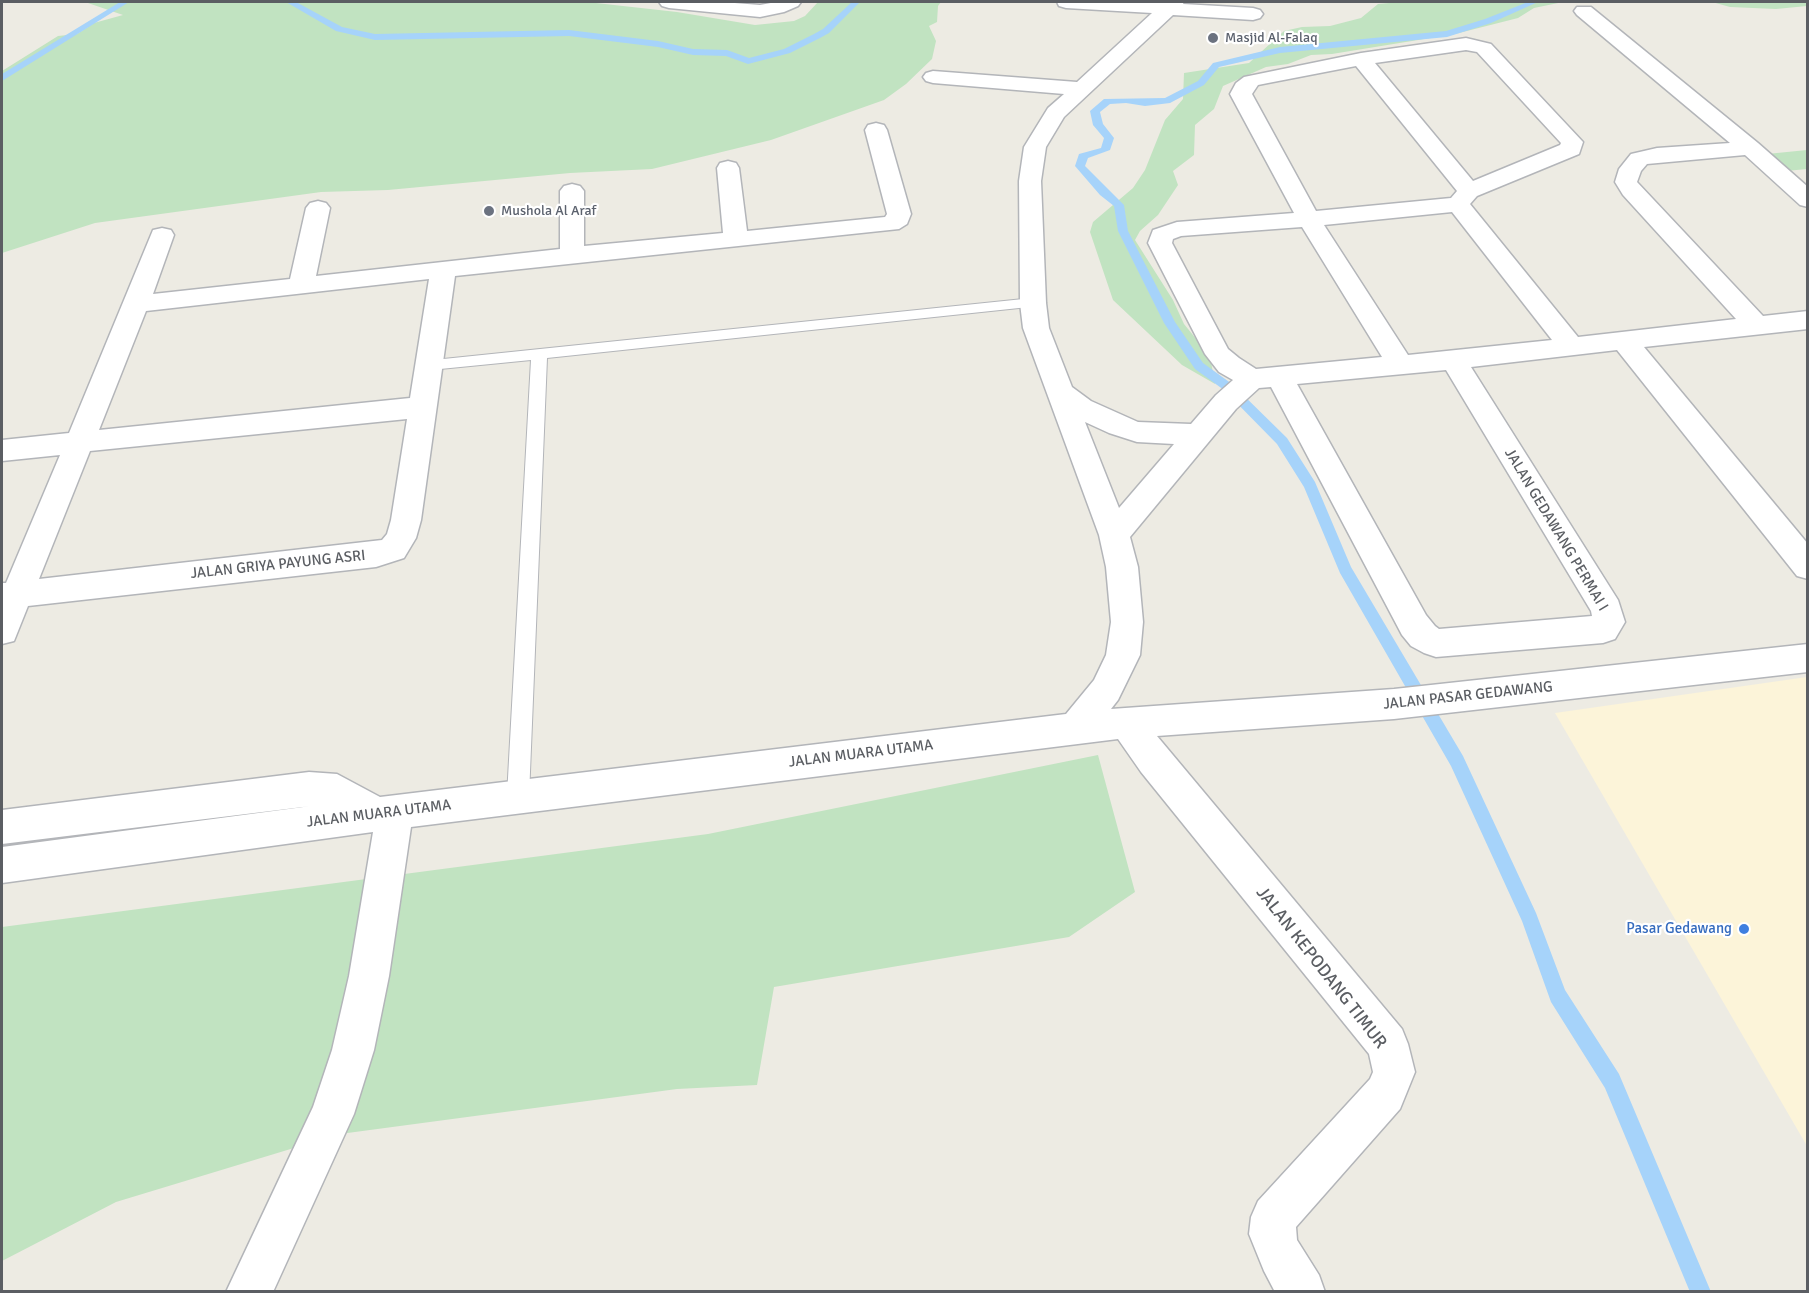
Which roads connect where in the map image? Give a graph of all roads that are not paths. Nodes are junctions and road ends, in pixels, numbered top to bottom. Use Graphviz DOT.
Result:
graph roads {
  1 [pos="669,2"];
  2 [pos="791,2"];
  3 [pos="1066,2"];
  4 [pos="1172,4"];
  5 [pos="1584,11"];
  6 [pos="1253,14"];
  7 [pos="1361,59"];
  8 [pos="933,77"];
  9 [pos="1084,88"];
  10 [pos="876,130"];
  11 [pos="1750,148"];
  12 [pos="728,168"];
  13 [pos="572,191"];
  14 [pos="1464,198"];
  15 [pos="1808,200"];
  16 [pos="318,208"];
  17 [pos="1309,219"];
  18 [pos="162,235"];
  19 [pos="736,238"];
  20 [pos="572,255"];
  21 [pos="442,270"];
  22 [pos="301,286"];
  23 [pos="1033,303"];
  24 [pos="136,304"];
  25 [pos="1808,320"];
  26 [pos="1757,326"];
  27 [pos="1624,341"];
  28 [pos="1572,347"];
  29 [pos="539,354"];
  30 [pos="1453,360"];
  31 [pos="430,364"];
  32 [pos="1400,364"];
  33 [pos="1251,386"];
  34 [pos="1059,391"];
  35 [pos="423,407"];
  36 [pos="1198,435"];
  37 [pos="79,441"];
  38 [pos="2,450"];
  39 [pos="1114,535"];
  40 [pos="1808,567"];
  41 [pos="9,595"];
  42 [pos="2,631"];
  43 [pos="1808,658"];
  44 [pos="1127,723"];
  45 [pos="1076,728"];
  46 [pos="518,796"];
  47 [pos="386,813"];
  48 [pos="2,827"];
  49 [pos="2,866"];
  50 [pos="249,1292"];
  51 [pos="1302,1292"];
  1 -- 2 [label="street"];
  3 -- 4 [label="street"];
  4 -- 6 [label="street"];
  4 -- 9 [label="street"];
  5 -- 11 [label="street"];
  7 -- 14 [label="street"];
  7 -- 14 [label="street, JALAN GEDAWANG PERMAI I"];
  7 -- 17 [label="street, JALAN GEDAWANG PERMAI I"];
  8 -- 9 [label="street"];
  9 -- 23 [label="street"];
  10 -- 19 [label="street"];
  11 -- 15 [label="street"];
  11 -- 26 [label="street"];
  12 -- 19 [label="street"];
  13 -- 20 [label="street"];
  14 -- 17 [label="street, JALAN GEDAWANG PERMAI I"];
  14 -- 28 [label="street"];
  16 -- 22 [label="street"];
  17 -- 32 [label="street, JALAN GEDAWANG PERMAI I"];
  17 -- 33 [label="street, JALAN GEDAWANG PERMAI I"];
  18 -- 24 [label="street"];
  19 -- 20 [label="street"];
  20 -- 21 [label="street"];
  21 -- 22 [label="street"];
  21 -- 31 [label="street, JALAN GRIYA PAYUNG ASRI"];
  22 -- 24 [label="street"];
  23 -- 29 [label="lane"];
  23 -- 34 [label="street"];
  24 -- 37 [label="street"];
  25 -- 26 [label="street"];
  26 -- 27 [label="street"];
  27 -- 28 [label="street"];
  27 -- 40 [label="street"];
  28 -- 30 [label="street"];
  29 -- 31 [label="lane"];
  29 -- 46 [label="lane"];
  30 -- 32 [label="street"];
  30 -- 33 [label="street, JALAN GEDAWANG PERMAI I"];
  31 -- 35 [label="street, JALAN GRIYA PAYUNG ASRI"];
  32 -- 33 [label="street"];
  33 -- 36 [label="street"];
  34 -- 36 [label="street"];
  34 -- 39 [label="street"];
  35 -- 37 [label="street"];
  35 -- 41 [label="street, JALAN GRIYA PAYUNG ASRI"];
  36 -- 39 [label="street"];
  37 -- 38 [label="street"];
  37 -- 41 [label="street"];
  39 -- 45 [label="street"];
  41 -- 42 [label="street"];
  43 -- 44 [label="street, JALAN PASAR GEDAWANG"];
  44 -- 45 [label="street"];
  44 -- 51 [label="street, JALAN KEPODANG TIMUR"];
  45 -- 46 [label="street, JALAN MUARA UTAMA"];
  46 -- 47 [label="street, JALAN MUARA UTAMA"];
  47 -- 48 [label="street"];
  47 -- 49 [label="street, JALAN MUARA UTAMA"];
  47 -- 50 [label="street"];
}
